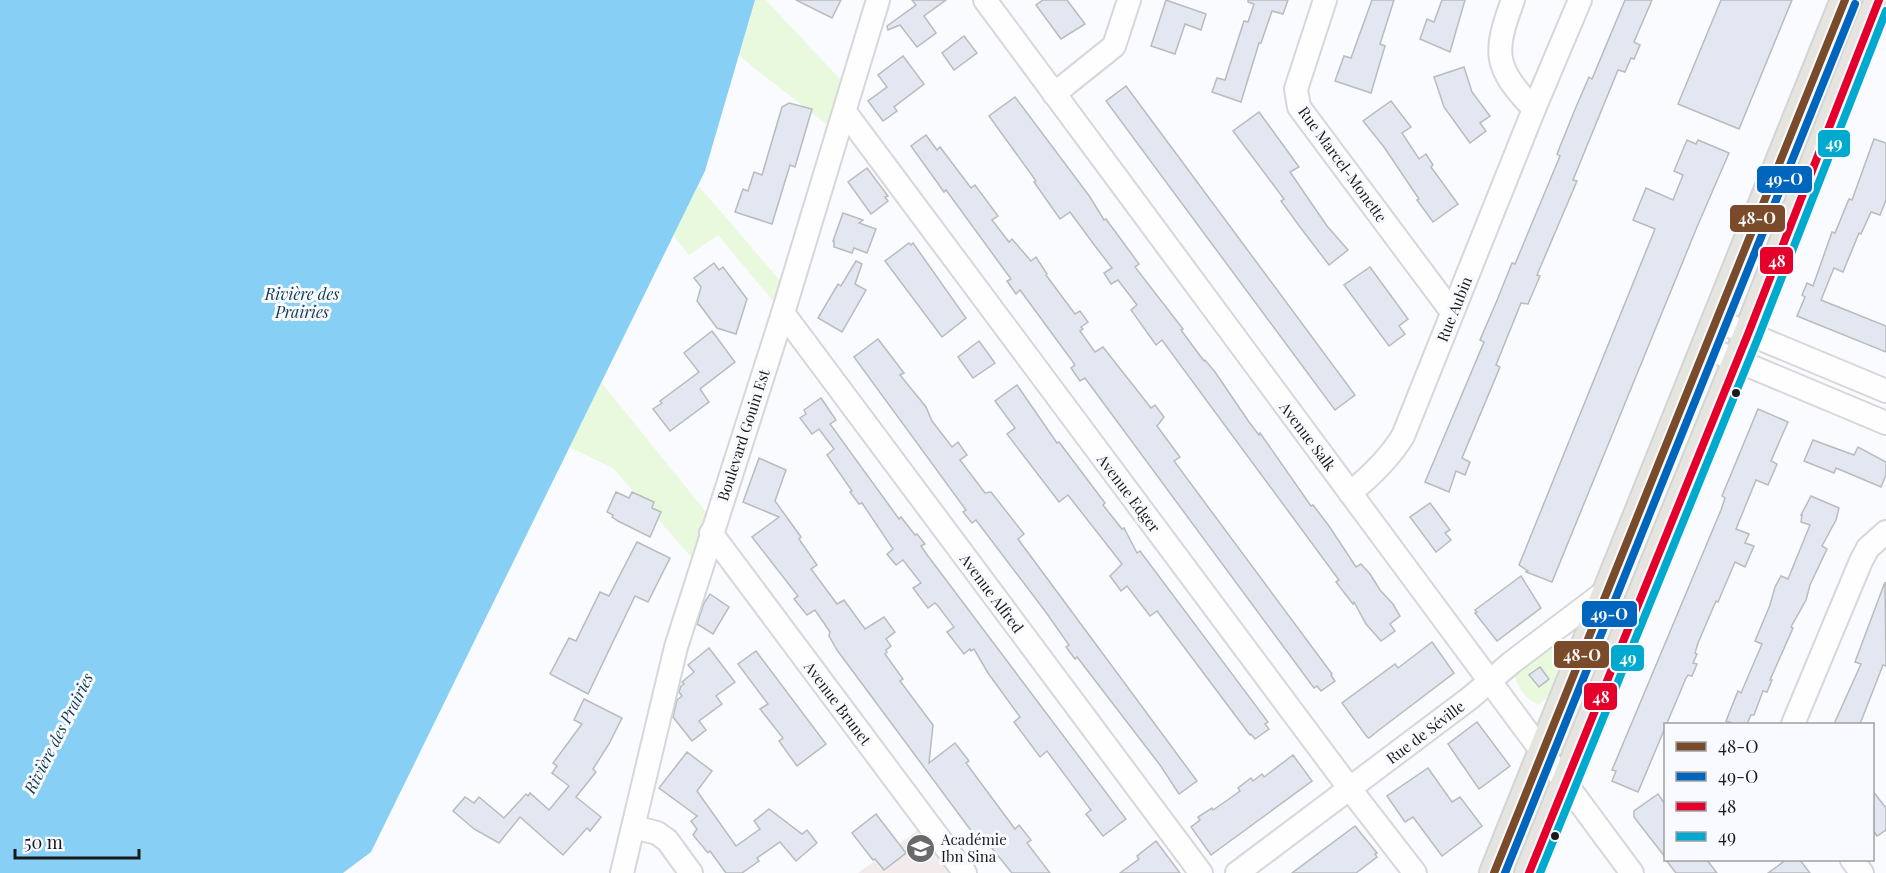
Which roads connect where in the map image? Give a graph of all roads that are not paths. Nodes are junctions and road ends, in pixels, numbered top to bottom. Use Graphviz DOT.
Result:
graph roads {
  1 [pos="878,0"];
  2 [pos="985,0"];
  3 [pos="1129,0"];
  4 [pos="1325,0"];
  5 [pos="1513,0"];
  6 [pos="1580,0"];
  7 [pos="1845,0"];
  8 [pos="1880,0"];
  9 [pos="1054,94"];
  10 [pos="1534,109"];
  11 [pos="845,112"];
  12 [pos="1452,312"];
  13 [pos="783,313"];
  14 [pos="1718,321"];
  15 [pos="1748,334"];
  16 [pos="1707,348"];
  17 [pos="1737,361"];
  18 [pos="1886,391"];
  19 [pos="1886,423"];
  20 [pos="1350,493"];
  21 [pos="1886,532"];
  22 [pos="711,533"];
  23 [pos="1610,588"];
  24 [pos="1490,682"];
  25 [pos="1793,723"];
  26 [pos="1544,753"];
  27 [pos="1565,782"];
  28 [pos="1350,789"];
  29 [pos="634,826"];
  30 [pos="1853,861"];
  31 [pos="622,873"];
  32 [pos="691,873"];
  33 [pos="964,873"];
  34 [pos="1201,873"];
  35 [pos="1237,873"];
  36 [pos="1415,873"];
  37 [pos="1494,873"];
  38 [pos="1528,873"];
  39 [pos="1632,873"];
  40 [pos="1862,873"];
  1 -- 11 [label="street, Boulevard Gouin Est"];
  2 -- 9 [label="street, Avenue Salk"];
  3 -- 9 [label="street"];
  4 -- 12 [label="street, Rue Marcel-Monette"];
  5 -- 10 [label="street"];
  6 -- 10 [label="street, Rue Aubin"];
  7 -- 14 [label="main road"];
  8 -- 15 [label="main road"];
  9 -- 20 [label="street, Avenue Salk"];
  10 -- 12 [label="street, Rue Aubin"];
  11 -- 13 [label="street, Boulevard Gouin Est"];
  11 -- 28 [label="street, Avenue Edger"];
  12 -- 20 [label="street, Rue Aubin"];
  13 -- 22 [label="street, Boulevard Gouin Est"];
  13 -- 34 [label="street, Avenue Alfred"];
  14 -- 15 [label="street"];
  14 -- 16 [label="main road"];
  15 -- 17 [label="main road"];
  15 -- 18 [label="street"];
  16 -- 17 [label="street"];
  16 -- 23 [label="main road"];
  17 -- 19 [label="street"];
  17 -- 27 [label="main road"];
  20 -- 24 [label="street, Avenue Salk"];
  21 -- 25 [label="street"];
  22 -- 29 [label="street, Boulevard Gouin Est"];
  22 -- 33 [label="street, Avenue Brunet"];
  23 -- 24 [label="street, Rue de Séville"];
  23 -- 26 [label="main road"];
  24 -- 26 [label="street, Avenue Salk"];
  24 -- 28 [label="street, Rue de Séville"];
  26 -- 27 [label="street, Avenue Salk"];
  26 -- 37 [label="main road"];
  27 -- 38 [label="main road"];
  27 -- 39 [label="street, Avenue Salk"];
  28 -- 35 [label="street, Rue de Séville"];
  28 -- 36 [label="street, Avenue Edger"];
  29 -- 31 [label="street, Boulevard Gouin Est"];
  29 -- 32 [label="street"];
  30 -- 40 [label="street"];
}
